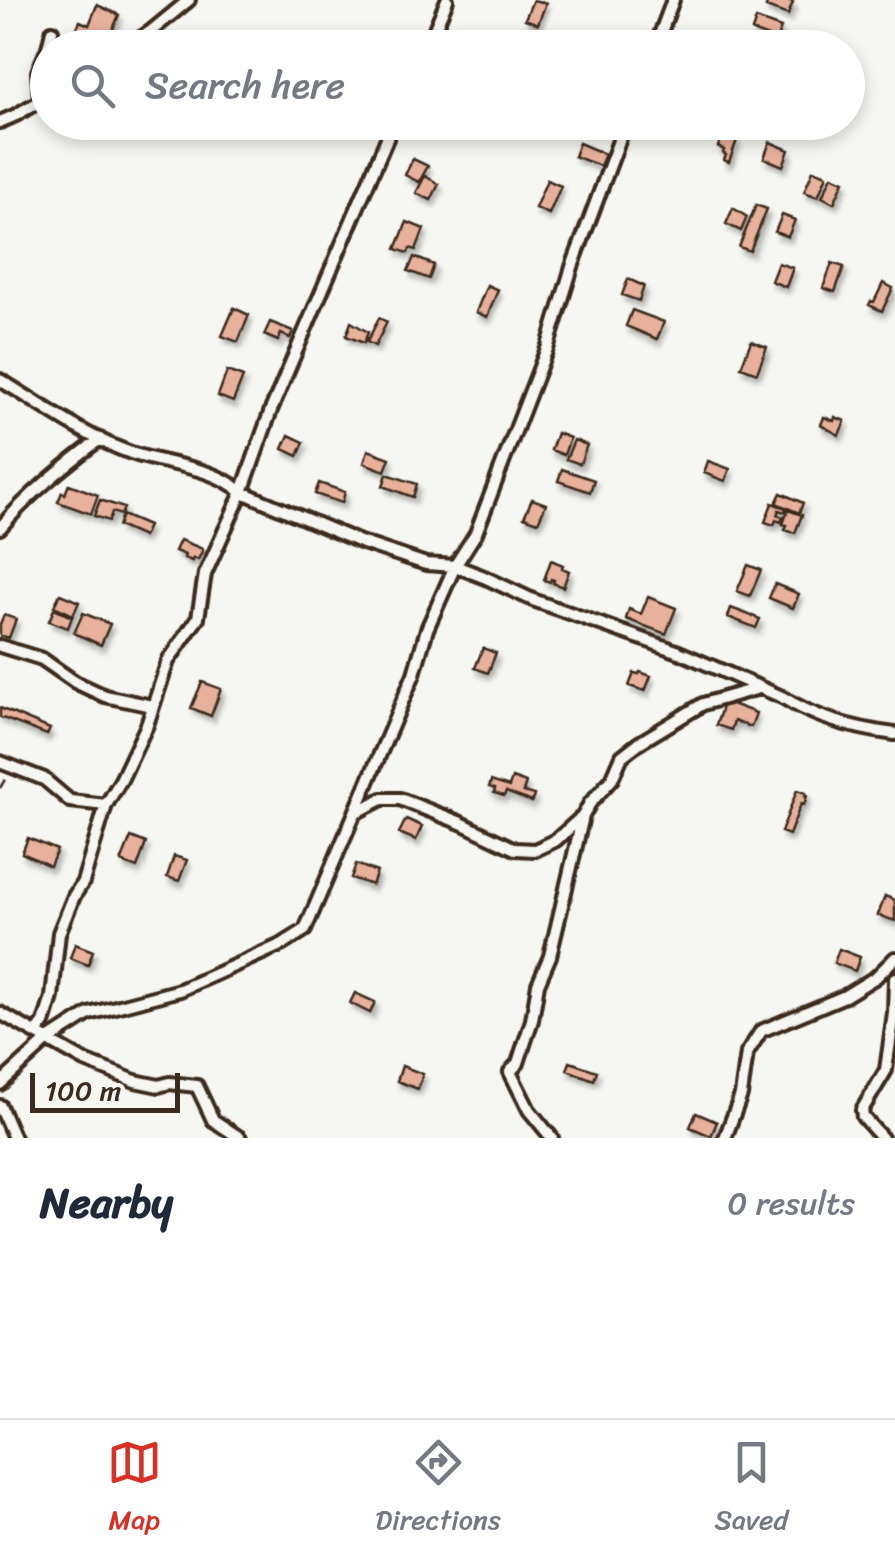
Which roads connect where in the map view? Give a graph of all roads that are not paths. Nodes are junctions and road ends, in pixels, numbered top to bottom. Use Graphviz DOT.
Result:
graph roads {
  1 [pos="446,0"];
  2 [pos="672,0"];
  3 [pos="184,2"];
  4 [pos="152,30"];
  5 [pos="435,30"];
  6 [pos="661,30"];
  7 [pos="30,106"];
  8 [pos="0,122"];
  9 [pos="387,140"];
  10 [pos="619,140"];
  11 [pos="0,380"];
  12 [pos="100,439"];
  13 [pos="242,492"];
  14 [pos="0,528"];
  15 [pos="454,566"];
  16 [pos="0,646"];
  17 [pos="762,688"];
  18 [pos="152,706"];
  19 [pos="895,734"];
  20 [pos="0,762"];
  21 [pos="106,806"];
  22 [pos="354,814"];
  23 [pos="583,816"];
  24 [pos="895,958"];
  25 [pos="895,980"];
  26 [pos="0,1012"];
  27 [pos="894,1013"];
  28 [pos="36,1033"];
  29 [pos="47,1041"];
  30 [pos="0,1084"];
  31 [pos="0,1106"];
  32 [pos="14,1138"];
  33 [pos="240,1138"];
  34 [pos="552,1138"];
  35 [pos="725,1138"];
  36 [pos="882,1138"];
  1 -- 5 [label="street"];
  2 -- 6 [label="street"];
  3 -- 4 [label="street"];
  7 -- 8 [label="street"];
  9 -- 13 [label="street"];
  10 -- 15 [label="street"];
  11 -- 12 [label="street"];
  12 -- 13 [label="street"];
  12 -- 14 [label="street"];
  13 -- 15 [label="street"];
  13 -- 18 [label="street"];
  15 -- 17 [label="street"];
  15 -- 22 [label="street"];
  16 -- 18 [label="street"];
  17 -- 19 [label="street"];
  17 -- 23 [label="street"];
  18 -- 21 [label="street"];
  20 -- 21 [label="street"];
  21 -- 28 [label="street"];
  22 -- 23 [label="street"];
  22 -- 29 [label="street"];
  23 -- 34 [label="street"];
  24 -- 35 [label="street"];
  25 -- 27 [label="street"];
  26 -- 28 [label="street"];
  27 -- 36 [label="street"];
  28 -- 29 [label="street"];
  29 -- 30 [label="street"];
  29 -- 33 [label="street"];
  31 -- 32 [label="street"];
}
